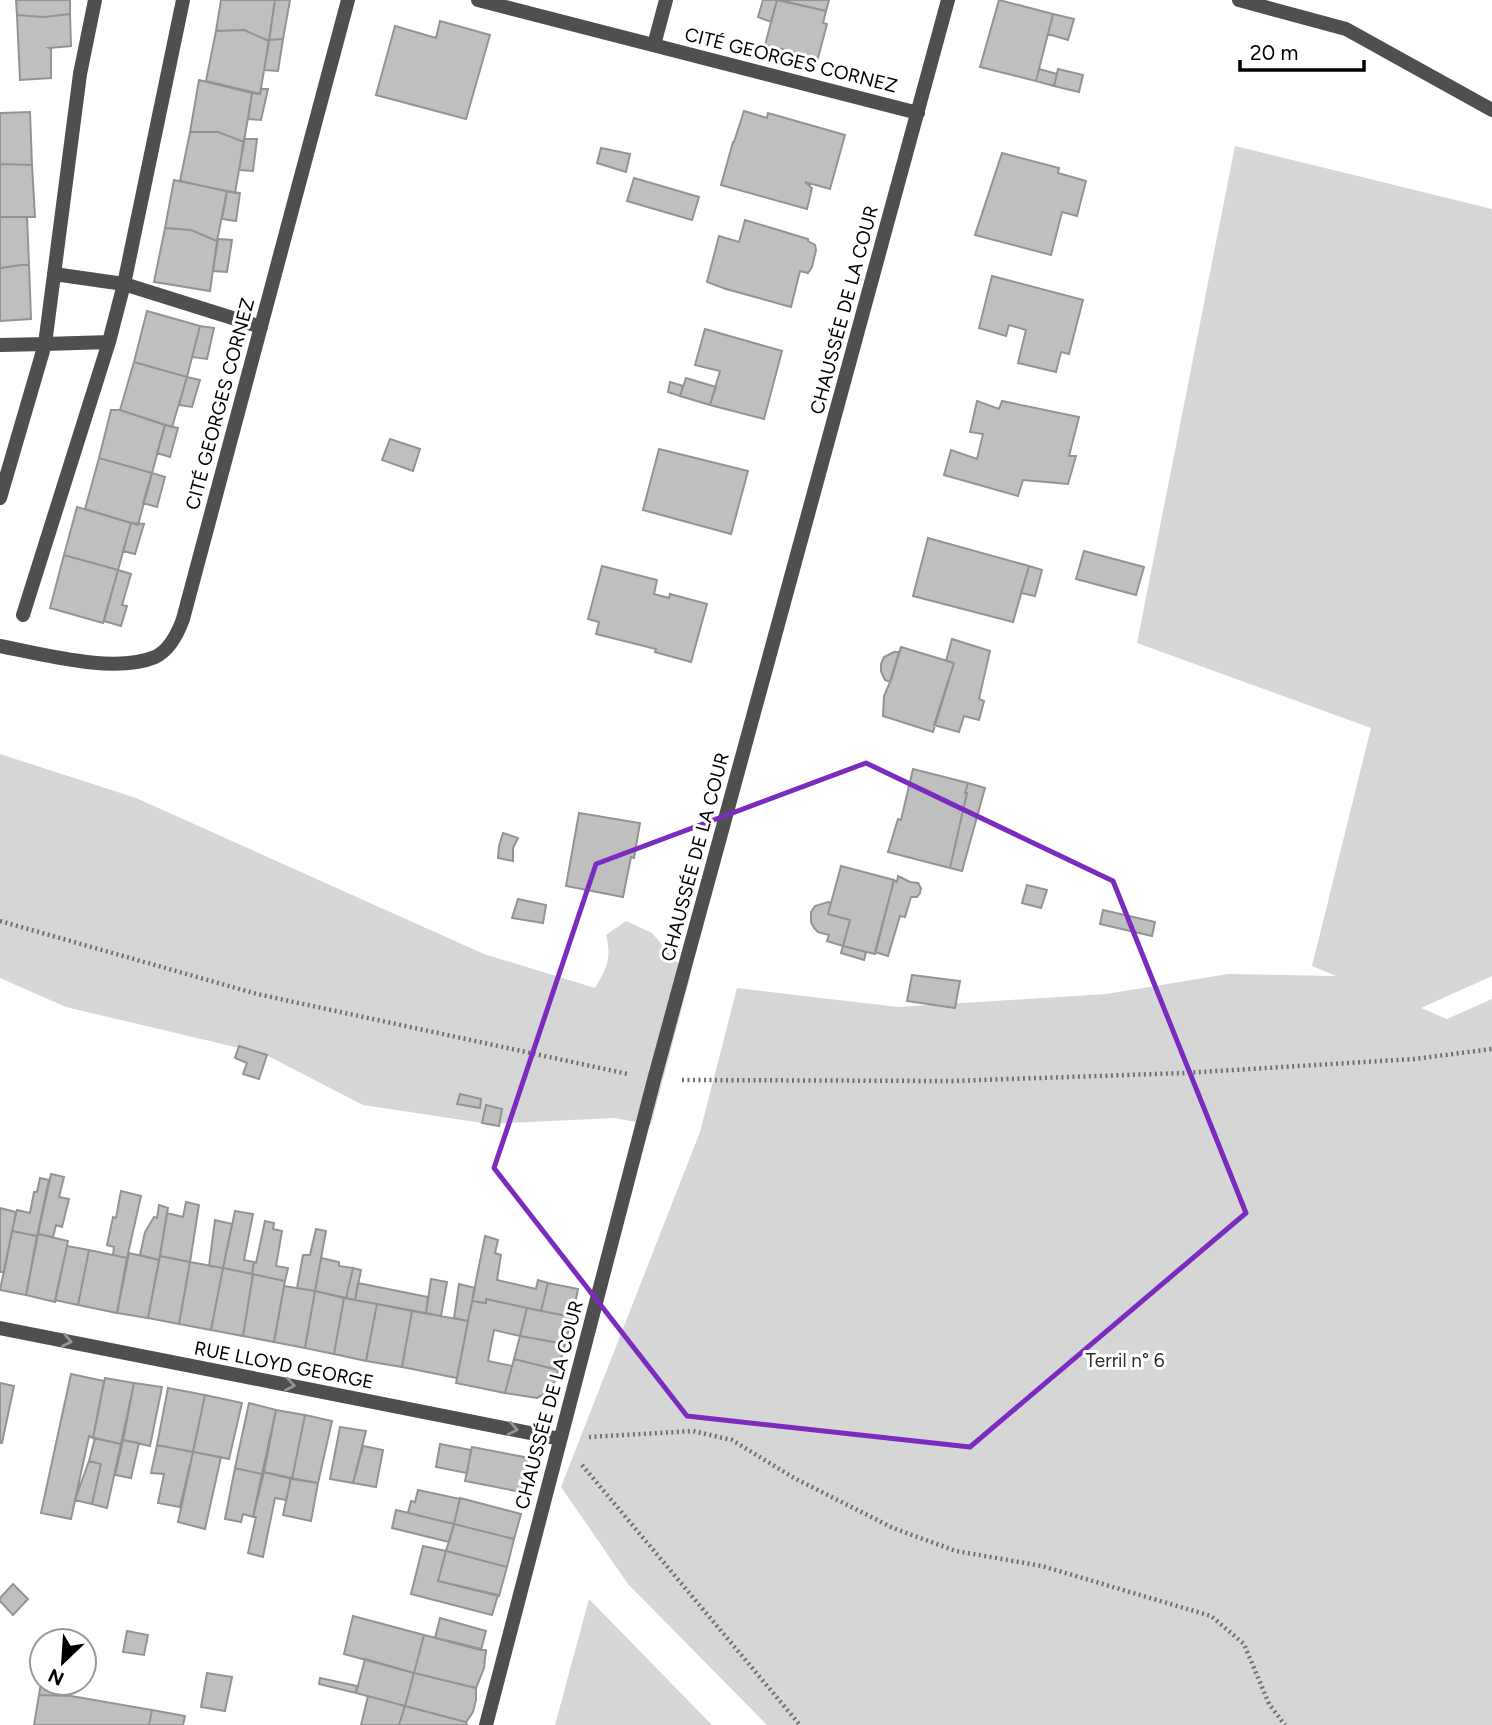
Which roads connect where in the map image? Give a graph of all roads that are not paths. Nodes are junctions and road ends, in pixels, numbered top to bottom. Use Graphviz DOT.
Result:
graph roads {
  1 [pos="95,0"];
  2 [pos="183,0"];
  3 [pos="348,0"];
  4 [pos="478,0"];
  5 [pos="666,0"];
  6 [pos="948,0"];
  7 [pos="1238,0"];
  8 [pos="654,45"];
  9 [pos="1492,110"];
  10 [pos="918,113"];
  11 [pos="54,274"];
  12 [pos="124,284"];
  13 [pos="261,327"];
  14 [pos="108,342"];
  15 [pos="45,344"];
  16 [pos="0,345"];
  17 [pos="0,498"];
  18 [pos="23,615"];
  19 [pos="0,646"];
  20 [pos="0,1328"];
  21 [pos="560,1439"];
  22 [pos="486,1725"];
  1 -- 11 [label="street"];
  2 -- 12 [label="street"];
  3 -- 13 [label="street, CITÉ GEORGES CORNEZ"];
  4 -- 8 [label="street, CITÉ GEORGES CORNEZ"];
  5 -- 8 [label="street, CITÉ GEORGES CORNEZ"];
  6 -- 10 [label="street, CHAUSSÉE DE LA COUR"];
  7 -- 9 [label="street"];
  8 -- 10 [label="street, CITÉ GEORGES CORNEZ"];
  10 -- 21 [label="street, CHAUSSÉE DE LA COUR"];
  11 -- 12 [label="street"];
  11 -- 15 [label="street"];
  12 -- 13 [label="street"];
  12 -- 14 [label="street"];
  13 -- 19 [label="street, CITÉ GEORGES CORNEZ"];
  14 -- 15 [label="street"];
  14 -- 18 [label="street"];
  15 -- 16 [label="street"];
  15 -- 17 [label="street"];
  20 -- 21 [label="street, RUE LLOYD GEORGE, one-way"];
  21 -- 22 [label="street, CHAUSSÉE DE LA COUR"];
}
